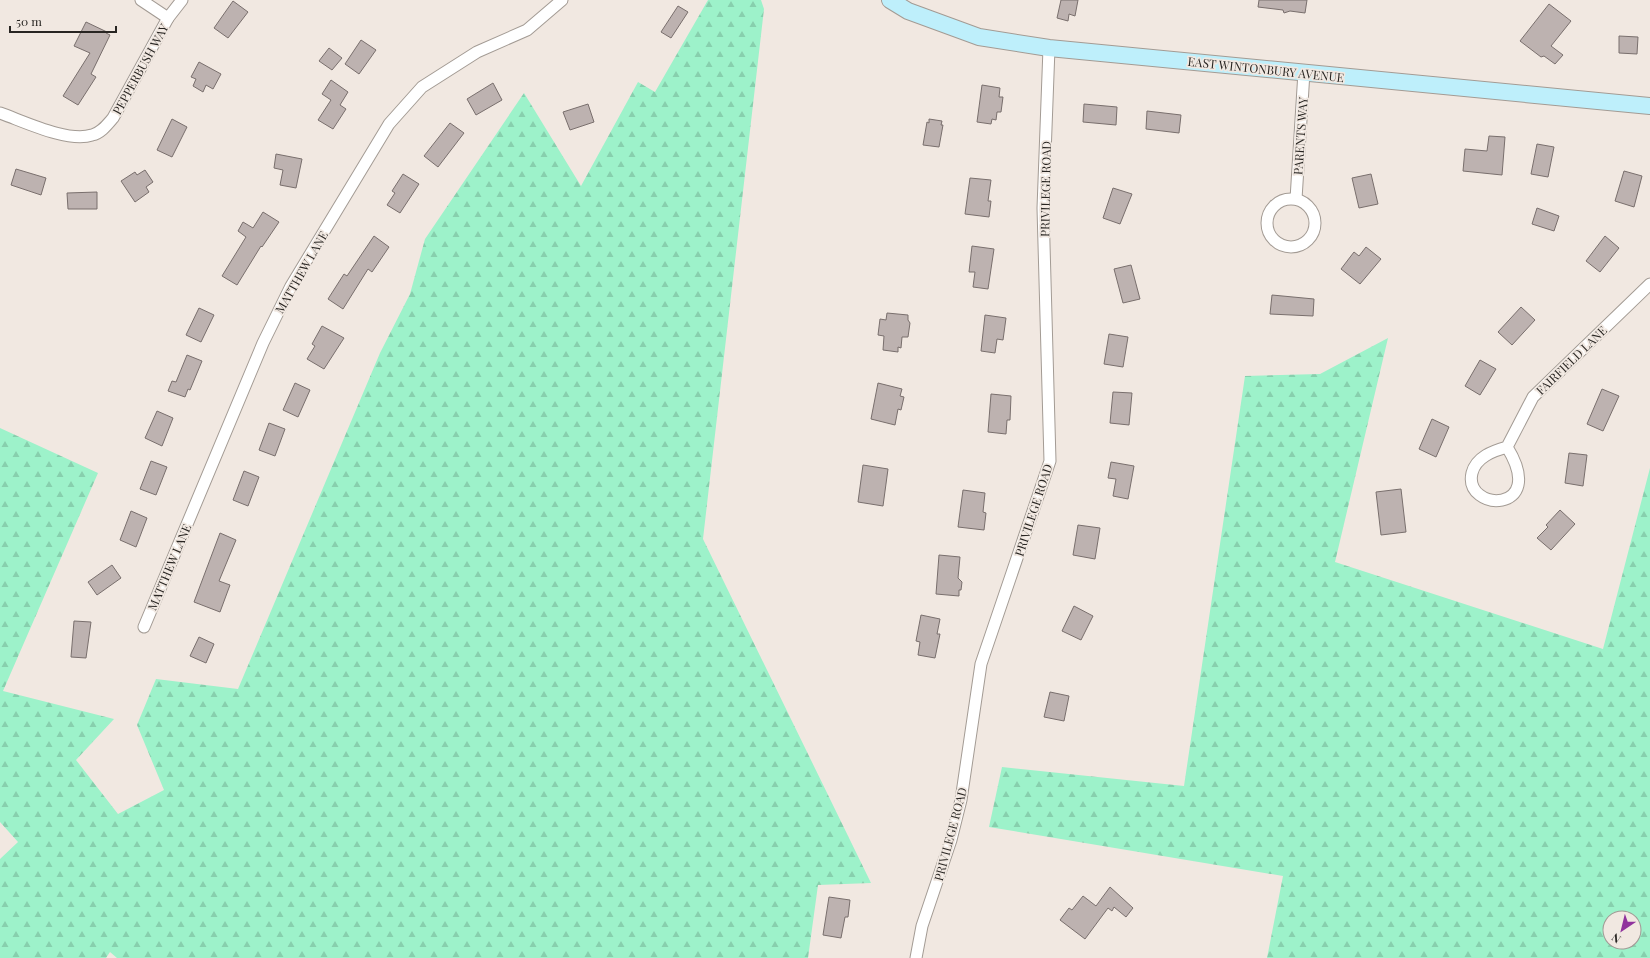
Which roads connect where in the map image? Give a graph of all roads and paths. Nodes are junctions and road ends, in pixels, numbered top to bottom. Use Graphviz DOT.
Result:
graph roads {
  1 [pos="141,0"];
  2 [pos="182,0"];
  3 [pos="562,0"];
  4 [pos="890,0"];
  5 [pos="168,18"];
  6 [pos="1049,48"];
  7 [pos="1304,72"];
  8 [pos="1650,106"];
  9 [pos="0,112"];
  10 [pos="1296,199"];
  11 [pos="1650,284"];
  12 [pos="1507,447"];
  13 [pos="144,627"];
  14 [pos="916,958"];
  1 -- 5 [label="street, PEPPERBUSH WAY"];
  2 -- 5 [label="street, PEPPERBUSH WAY"];
  3 -- 13 [label="street, MATTHEW LANE"];
  4 -- 6 [label="main road, EAST WINTONBURY AVENUE"];
  5 -- 9 [label="street, PEPPERBUSH WAY"];
  6 -- 7 [label="main road, EAST WINTONBURY AVENUE"];
  6 -- 14 [label="street, PRIVILEGE ROAD"];
  7 -- 8 [label="main road, EAST WINTONBURY AVENUE"];
  7 -- 10 [label="street, PARENTS WAY"];
  10 -- 10 [label="street"];
  11 -- 12 [label="street, FAIRFIELD LANE"];
  12 -- 12 [label="street"];
}
